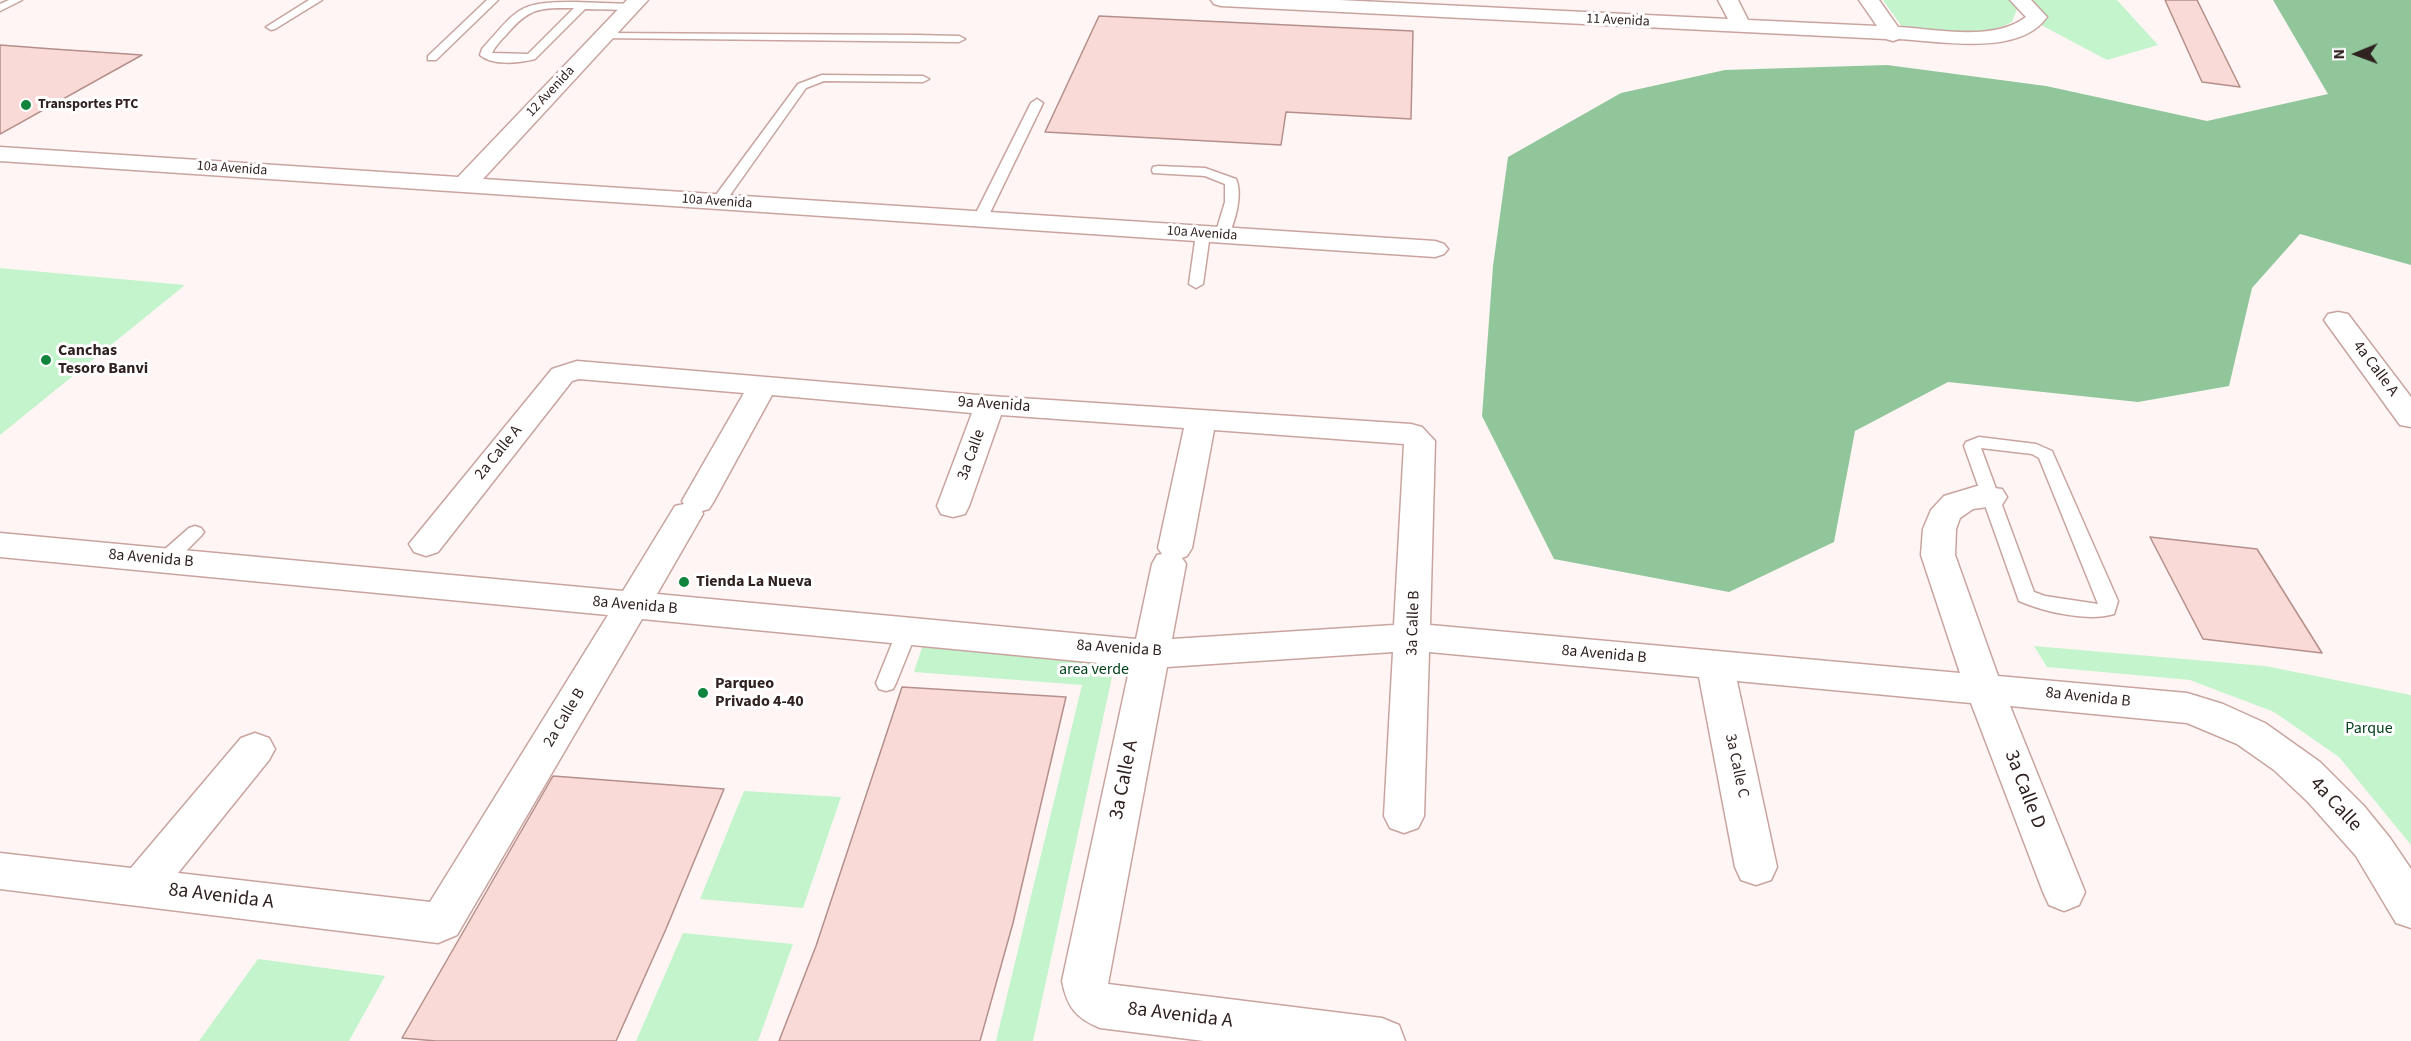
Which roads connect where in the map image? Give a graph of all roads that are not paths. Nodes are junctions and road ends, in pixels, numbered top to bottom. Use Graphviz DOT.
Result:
graph roads {
  1 [pos="17,0"];
  2 [pos="317,0"];
  3 [pos="494,0"];
  4 [pos="1221,0"];
  5 [pos="1573,0"];
  6 [pos="1728,0"];
  7 [pos="1869,0"];
  8 [pos="2020,0"];
  9 [pos="634,4"];
  10 [pos="1419,5"];
  11 [pos="582,6"];
  12 [pos="0,8"];
  13 [pos="1579,19"];
  14 [pos="271,27"];
  15 [pos="1742,27"];
  16 [pos="1893,34"];
  17 [pos="604,36"];
  18 [pos="959,39"];
  19 [pos="432,58"];
  20 [pos="923,79"];
  21 [pos="1037,103"];
  22 [pos="0,154"];
  23 [pos="1158,170"];
  24 [pos="465,185"];
  25 [pos="718,202"];
  26 [pos="980,219"];
  27 [pos="1212,234"];
  28 [pos="1435,249"];
  29 [pos="1196,284"];
  30 [pos="2338,320"];
  31 [pos="577,370"];
  32 [pos="763,386"];
  33 [pos="990,405"];
  34 [pos="2411,418"];
  35 [pos="1201,420"];
  36 [pos="1411,434"];
  37 [pos="1991,497"];
  38 [pos="953,506"];
  39 [pos="195,532"];
  40 [pos="426,544"];
  41 [pos="0,545"];
  42 [pos="164,561"];
  43 [pos="632,606"];
  44 [pos="907,631"];
  45 [pos="1414,637"];
  46 [pos="1151,654"];
  47 [pos="1715,666"];
  48 [pos="886,683"];
  49 [pos="1984,688"];
  50 [pos="2236,724"];
  51 [pos="255,749"];
  52 [pos="1404,816"];
  53 [pos="1756,867"];
  54 [pos="0,871"];
  55 [pos="140,888"];
  56 [pos="2064,892"];
  57 [pos="2411,909"];
  58 [pos="442,921"];
  59 [pos="1088,996"];
  60 [pos="1382,1041"];
  1 -- 12 [label="lane"];
  2 -- 14 [label="lane"];
  3 -- 19 [label="lane"];
  4 -- 10 [label="street, 11 Avenida"];
  5 -- 13 [label="street"];
  6 -- 15 [label="street"];
  7 -- 16 [label="street"];
  8 -- 16 [label="street, 11 Avenida"];
  9 -- 11 [label="lane"];
  9 -- 17 [label="street, 12 Avenida"];
  10 -- 13 [label="street, 11 Avenida"];
  11 -- 11 [label="lane"];
  13 -- 15 [label="street, 11 Avenida"];
  15 -- 16 [label="street, 11 Avenida"];
  17 -- 18 [label="lane"];
  17 -- 24 [label="street, 12 Avenida"];
  20 -- 25 [label="lane"];
  21 -- 26 [label="lane"];
  22 -- 24 [label="street, 10a Avenida"];
  23 -- 27 [label="lane"];
  24 -- 25 [label="street, 10a Avenida"];
  25 -- 26 [label="street, 10a Avenida"];
  26 -- 27 [label="street, 10a Avenida"];
  27 -- 28 [label="street, 10a Avenida"];
  27 -- 29 [label="lane"];
  30 -- 34 [label="street, 4a Calle A"];
  31 -- 32 [label="street, 9a Avenida"];
  31 -- 40 [label="street, 2a Calle A"];
  32 -- 33 [label="street, 9a Avenida"];
  32 -- 43 [label="street, 2a Calle B"];
  33 -- 35 [label="street, 9a Avenida"];
  33 -- 38 [label="street, 3a Calle"];
  35 -- 36 [label="street, 9a Avenida"];
  35 -- 46 [label="street, 3a Calle A"];
  36 -- 45 [label="street, 3a Calle B"];
  37 -- 37 [label="lane"];
  37 -- 49 [label="street, 3a Calle D"];
  39 -- 42 [label="lane"];
  41 -- 42 [label="street, 8a Avenida B"];
  42 -- 43 [label="street, 8a Avenida B"];
  43 -- 44 [label="street, 8a Avenida B"];
  43 -- 58 [label="street, 2a Calle B"];
  44 -- 46 [label="street, 8a Avenida B"];
  44 -- 48 [label="lane"];
  45 -- 46 [label="street, 8a Avenida B"];
  45 -- 47 [label="street, 8a Avenida B"];
  45 -- 52 [label="street, 3a Calle B"];
  46 -- 59 [label="street, 3a Calle A"];
  47 -- 49 [label="street, 8a Avenida B"];
  47 -- 53 [label="street, 3a Calle C"];
  49 -- 50 [label="street, 8a Avenida B"];
  49 -- 56 [label="street, 3a Calle D"];
  50 -- 57 [label="street, 4a Calle"];
  51 -- 55 [label="street"];
  54 -- 55 [label="street, 8a Avenida A"];
  55 -- 58 [label="street, 8a Avenida A"];
  59 -- 60 [label="street, 8a Avenida A"];
}
